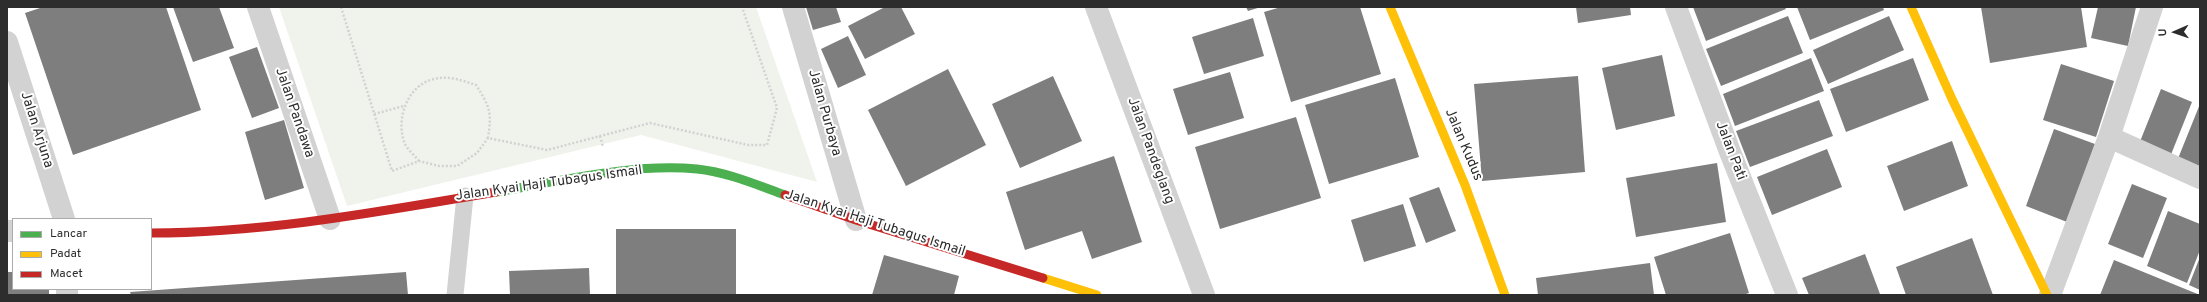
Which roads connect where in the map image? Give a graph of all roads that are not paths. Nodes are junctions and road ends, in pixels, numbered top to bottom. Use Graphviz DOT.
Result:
graph roads {
  1 [pos="258,7"];
  2 [pos="793,7"];
  3 [pos="1096,7"];
  4 [pos="1390,7"];
  5 [pos="1676,7"];
  6 [pos="1911,7"];
  7 [pos="2152,7"];
  8 [pos="7,42"];
  9 [pos="2109,137"];
  10 [pos="2200,178"];
  11 [pos="464,196"];
  12 [pos="64,218"];
  13 [pos="330,219"];
  14 [pos="856,220"];
  15 [pos="152,233"];
  16 [pos="455,295"];
  17 [pos="1097,295"];
  18 [pos="1204,295"];
  19 [pos="1505,295"];
  20 [pos="1787,295"];
  21 [pos="2048,295"];
  1 -- 13 [label="street, Jalan Pandawa"];
  2 -- 14 [label="street, Jalan Purbaya"];
  3 -- 18 [label="street, Jalan Pandeglang"];
  4 -- 19 [label="street, Jalan Kudus"];
  5 -- 20 [label="street, Jalan Pati"];
  6 -- 21 [label="street"];
  7 -- 9 [label="street"];
  8 -- 12 [label="street, Jalan Arjuna"];
  9 -- 10 [label="street"];
  9 -- 21 [label="street"];
  11 -- 13 [label="street, Jalan Kyai Haji Tubagus Ismail"];
  11 -- 14 [label="street, Jalan Kyai Haji Tubagus Ismail"];
  11 -- 16 [label="lane"];
  13 -- 15 [label="street, Jalan Kyai Haji Tubagus Ismail"];
  14 -- 17 [label="street, Jalan Kyai Haji Tubagus Ismail"];
}
